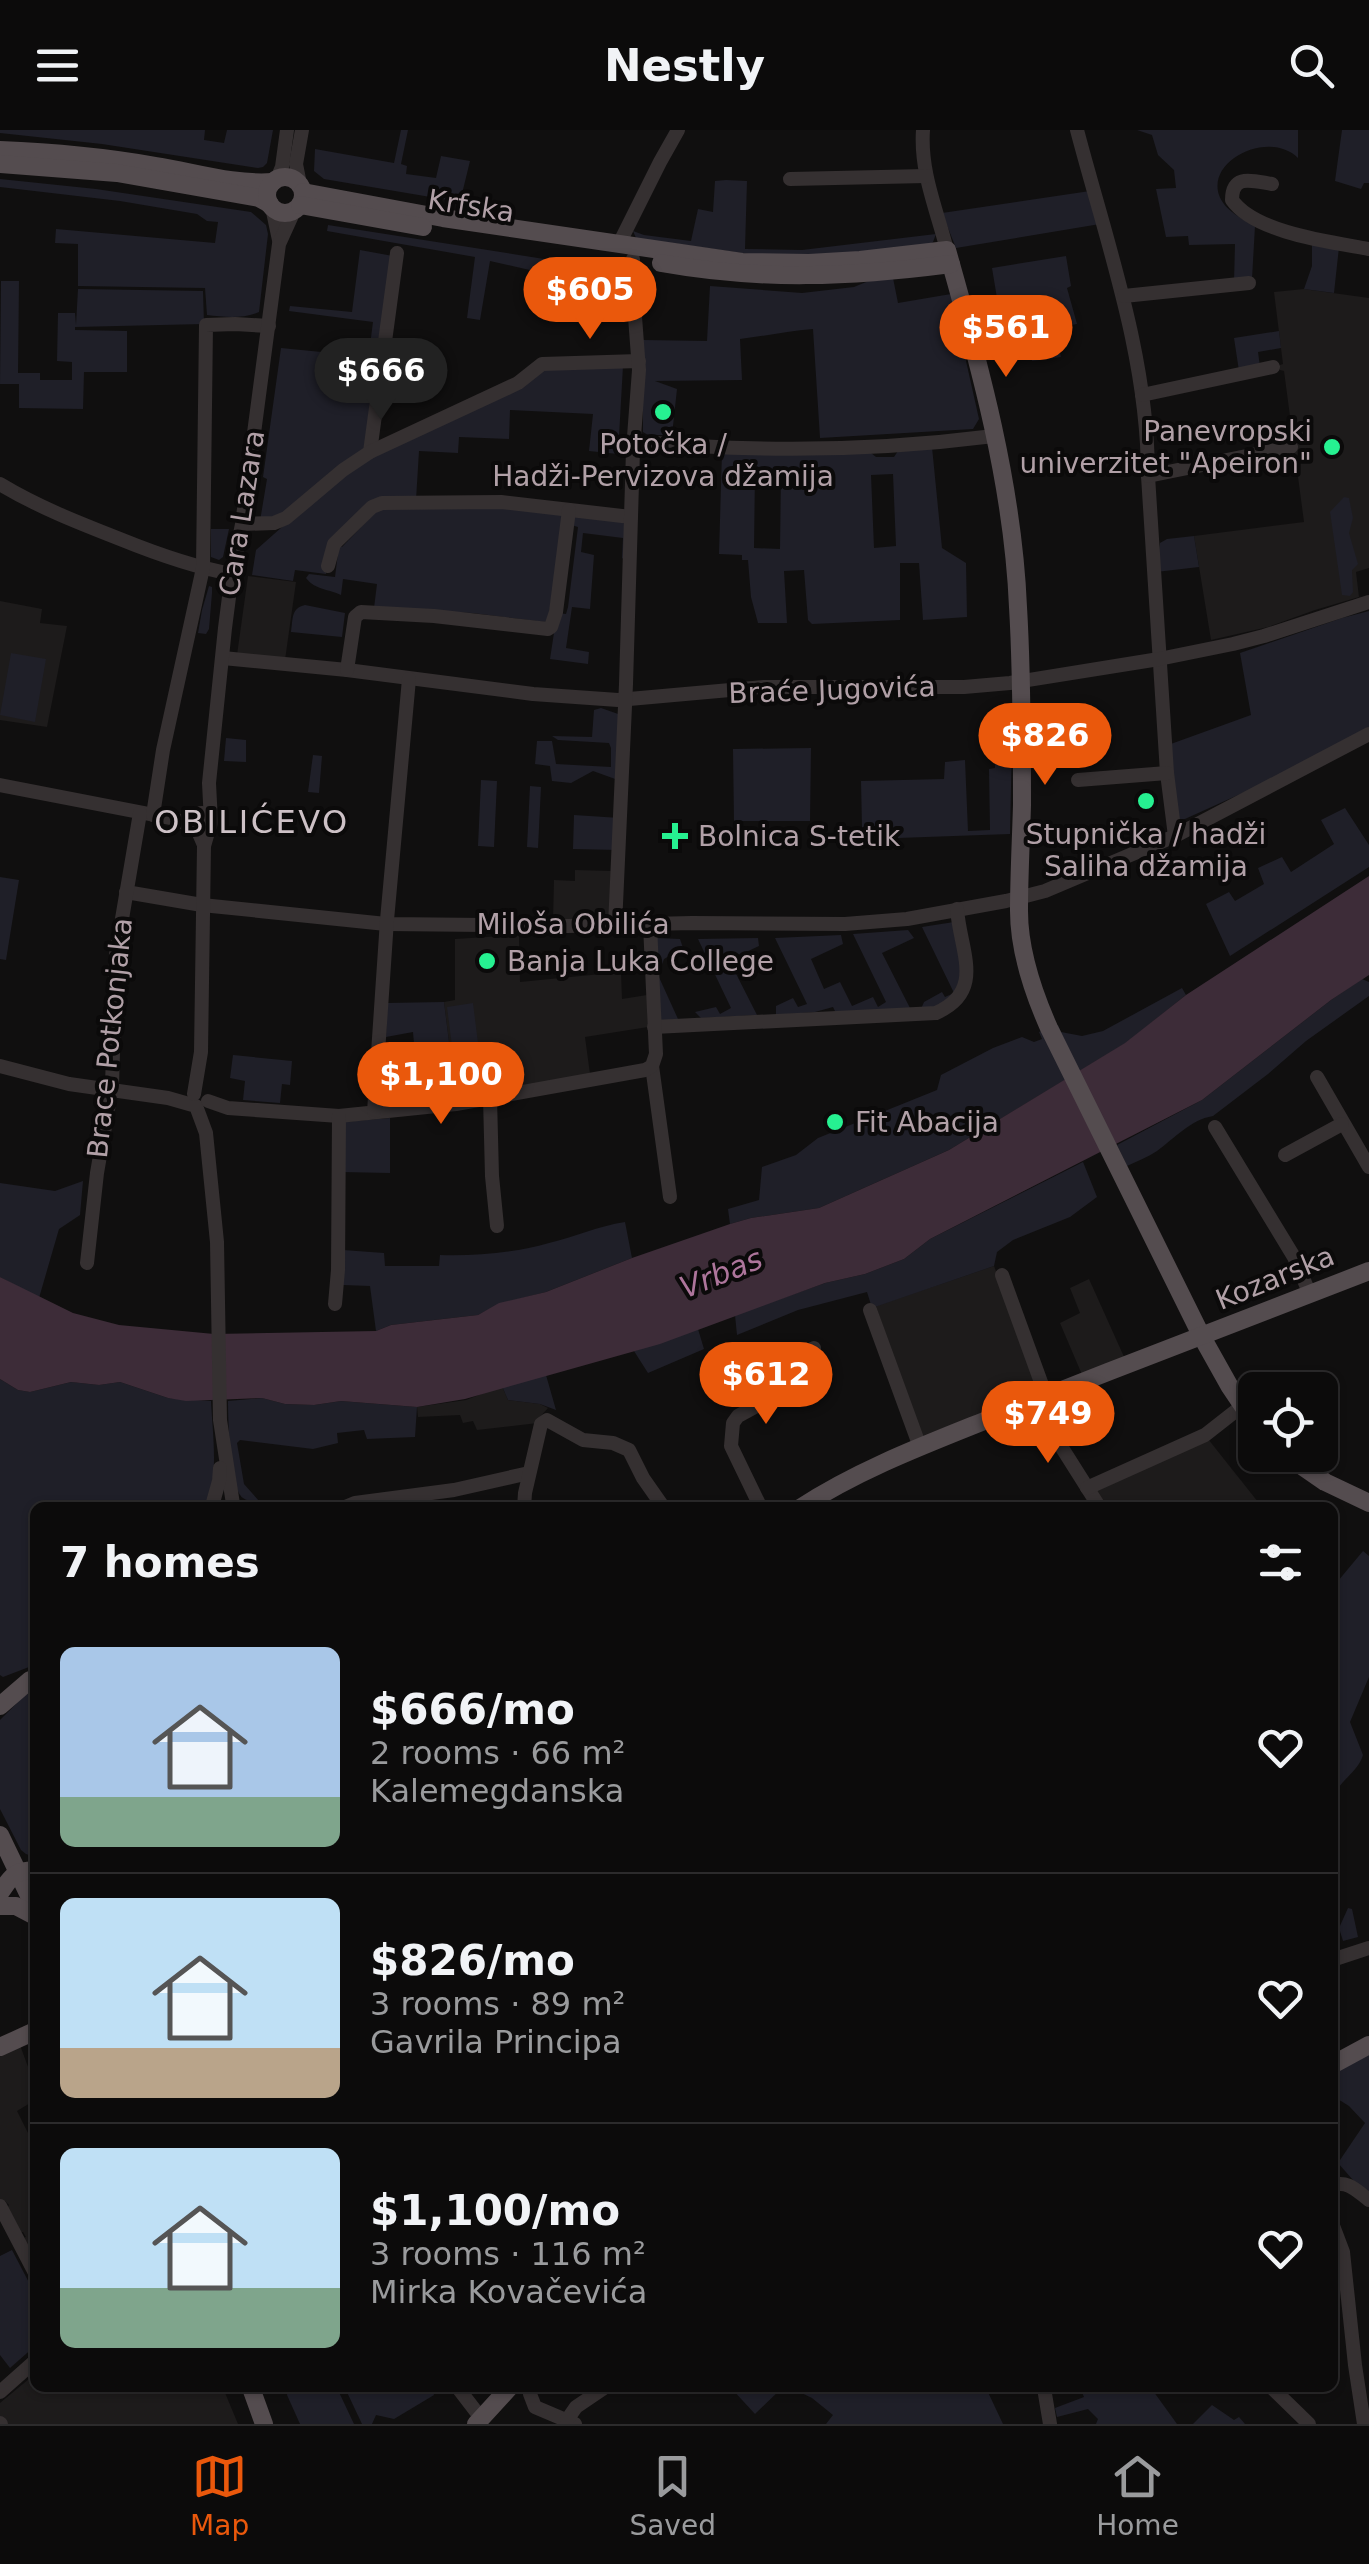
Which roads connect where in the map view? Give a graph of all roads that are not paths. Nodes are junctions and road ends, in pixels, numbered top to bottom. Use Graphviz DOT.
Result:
graph roads {
  1 [pos="287,130"];
  2 [pos="302,130"];
  3 [pos="678,130"];
  4 [pos="923,130"];
  5 [pos="1077,130"];
  6 [pos="0,150"];
  7 [pos="0,164"];
  8 [pos="926,176"];
  9 [pos="790,179"];
  10 [pos="275,181"];
  11 [pos="1272,184"];
  12 [pos="299,198"];
  13 [pos="271,205"];
  14 [pos="628,225"];
  15 [pos="279,244"];
  16 [pos="619,244"];
  17 [pos="1369,250"];
  18 [pos="397,253"];
  19 [pos="641,254"];
  20 [pos="949,257"];
  21 [pos="1249,284"];
  22 [pos="1124,296"];
  23 [pos="269,326"];
  24 [pos="639,362"];
  25 [pos="1273,368"];
  26 [pos="1142,395"];
  27 [pos="994,436"];
  28 [pos="634,441"];
  29 [pos="1291,448"];
  30 [pos="370,452"];
  31 [pos="1148,476"];
  32 [pos="0,484"];
  33 [pos="569,510"];
  34 [pos="631,517"];
  35 [pos="242,524"];
  36 [pos="328,566"];
  37 [pos="203,568"];
  38 [pos="232,574"];
  39 [pos="1369,602"];
  40 [pos="222,658"];
  41 [pos="1159,659"];
  42 [pos="347,670"];
  43 [pos="409,679"];
  44 [pos="1020,681"];
  45 [pos="626,700"];
  46 [pos="1369,734"];
  47 [pos="1166,773"];
  48 [pos="1078,780"];
  49 [pos="0,786"];
  50 [pos="146,814"];
  51 [pos="203,821"];
  52 [pos="1175,836"];
  53 [pos="126,892"];
  54 [pos="1020,896"];
  55 [pos="202,905"];
  56 [pos="957,909"];
  57 [pos="386,924"];
  58 [pos="650,924"];
  59 [pos="615,926"];
  60 [pos="654,1027"];
  61 [pos="0,1066"];
  62 [pos="652,1066"];
  63 [pos="1317,1078"];
  64 [pos="110,1092"];
  65 [pos="490,1098"];
  66 [pos="201,1100"];
  67 [pos="228,1108"];
  68 [pos="374,1112"];
  69 [pos="340,1116"];
  70 [pos="1342,1124"];
  71 [pos="1215,1127"];
  72 [pos="208,1128"];
  73 [pos="1285,1155"];
  74 [pos="1369,1167"];
  75 [pos="670,1197"];
  76 [pos="497,1226"];
  77 [pos="86,1263"];
  78 [pos="1368,1273"];
  79 [pos="1002,1276"];
  80 [pos="1309,1292"];
  81 [pos="335,1304"];
  82 [pos="870,1310"];
  83 [pos="1202,1337"];
  84 [pos="814,1348"];
  85 [pos="1040,1399"];
  86 [pos="1238,1399"];
  87 [pos="1238,1409"];
  88 [pos="220,1426"];
  89 [pos="920,1448"];
  90 [pos="1311,1472"];
  91 [pos="529,1473"];
  92 [pos="1087,1488"];
  93 [pos="213,1502"];
  94 [pos="235,1502"];
  95 [pos="355,1502"];
  96 [pos="525,1502"];
  97 [pos="660,1502"];
  98 [pos="758,1502"];
  99 [pos="810,1502"];
  100 [pos="1096,1502"];
  101 [pos="1369,1502"];
  102 [pos="30,1680"];
  103 [pos="0,1705"];
  104 [pos="0,1836"];
  105 [pos="27,1871"];
  106 [pos="0,1893"];
  107 [pos="0,1906"];
  108 [pos="30,1913"];
  109 [pos="1369,1948"];
  110 [pos="1338,1958"];
  111 [pos="30,2033"];
  112 [pos="1369,2046"];
  113 [pos="0,2047"];
  114 [pos="1338,2062"];
  115 [pos="1338,2184"];
  116 [pos="1369,2200"];
  117 [pos="0,2206"];
  118 [pos="1338,2239"];
  119 [pos="30,2263"];
  120 [pos="30,2365"];
  121 [pos="0,2392"];
  122 [pos="253,2392"];
  123 [pos="460,2392"];
  124 [pos="505,2392"];
  125 [pos="531,2392"];
  126 [pos="598,2392"];
  127 [pos="1045,2392"];
  128 [pos="1276,2392"];
  129 [pos="478,2421"];
  130 [pos="571,2422"];
  131 [pos="264,2424"];
  132 [pos="1050,2424"];
  133 [pos="1309,2424"];
  134 [pos="1364,2424"];
  1 -- 10 [label="street"];
  2 -- 12 [label="street"];
  3 -- 14 [label="street"];
  4 -- 8 [label="street"];
  5 -- 22 [label="street"];
  6 -- 10 [label="main road"];
  7 -- 13 [label="main road"];
  8 -- 9 [label="street"];
  8 -- 20 [label="street"];
  10 -- 12 [label="main road"];
  10 -- 13 [label="main road"];
  11 -- 17 [label="street"];
  12 -- 13 [label="main road"];
  12 -- 15 [label="street, Cara Lazara"];
  12 -- 16 [label="main road, Krfska"];
  12 -- 19 [label="main road, Krfska"];
  13 -- 15 [label="street, Cara Lazara"];
  14 -- 16 [label="street"];
  14 -- 19 [label="street"];
  15 -- 23 [label="street, Cara Lazara"];
  16 -- 19 [label="main road, Krfska"];
  18 -- 30 [label="street"];
  19 -- 20 [label="main road"];
  19 -- 24 [label="street"];
  20 -- 27 [label="main road"];
  21 -- 22 [label="street"];
  22 -- 26 [label="street"];
  23 -- 35 [label="street, Cara Lazara"];
  23 -- 37 [label="street, Brace Potkonjaka"];
  24 -- 28 [label="street"];
  24 -- 30 [label="street"];
  25 -- 26 [label="street"];
  26 -- 31 [label="street"];
  27 -- 28 [label="street"];
  27 -- 44 [label="main road"];
  28 -- 34 [label="street"];
  29 -- 31 [label="street"];
  30 -- 35 [label="street"];
  31 -- 41 [label="street"];
  32 -- 37 [label="street"];
  33 -- 34 [label="street"];
  33 -- 36 [label="street"];
  33 -- 42 [label="street"];
  34 -- 45 [label="street"];
  35 -- 38 [label="street, Cara Lazara"];
  37 -- 38 [label="street"];
  37 -- 50 [label="street, Brace Potkonjaka"];
  38 -- 40 [label="street, Cara Lazara"];
  39 -- 41 [label="street, Braće Jugovića"];
  40 -- 42 [label="street, Braće Jugovića"];
  40 -- 51 [label="street, Cara Lazara"];
  41 -- 44 [label="street, Braće Jugovića"];
  41 -- 47 [label="street"];
  42 -- 43 [label="street, Braće Jugovića"];
  43 -- 45 [label="street, Braće Jugovića"];
  43 -- 57 [label="street"];
  44 -- 45 [label="street, Braće Jugovića"];
  44 -- 54 [label="main road"];
  45 -- 59 [label="street"];
  46 -- 52 [label="street, Miloša Obilića"];
  47 -- 48 [label="street"];
  47 -- 52 [label="street"];
  49 -- 50 [label="street"];
  50 -- 51 [label="street"];
  50 -- 53 [label="street, Brace Potkonjaka"];
  51 -- 55 [label="street, Cara Lazara"];
  52 -- 54 [label="street, Miloša Obilića"];
  53 -- 55 [label="street, Miloša Obilića"];
  53 -- 64 [label="street, Brace Potkonjaka"];
  54 -- 56 [label="street, Miloša Obilića"];
  54 -- 83 [label="main road"];
  55 -- 57 [label="street, Miloša Obilića"];
  55 -- 66 [label="street, Cara Lazara"];
  56 -- 58 [label="street, Miloša Obilića"];
  56 -- 60 [label="street"];
  57 -- 59 [label="street, Miloša Obilića"];
  57 -- 68 [label="street"];
  58 -- 59 [label="street, Miloša Obilića"];
  58 -- 60 [label="street"];
  60 -- 62 [label="street"];
  61 -- 64 [label="street"];
  62 -- 65 [label="street"];
  62 -- 75 [label="street"];
  63 -- 70 [label="street"];
  64 -- 66 [label="street"];
  64 -- 77 [label="street, Brace Potkonjaka"];
  65 -- 68 [label="street"];
  65 -- 76 [label="street"];
  66 -- 67 [label="street"];
  66 -- 72 [label="street, Cara Lazara"];
  67 -- 69 [label="street"];
  67 -- 72 [label="street"];
  68 -- 69 [label="street"];
  69 -- 81 [label="street"];
  70 -- 73 [label="street"];
  70 -- 74 [label="street"];
  71 -- 80 [label="street"];
  72 -- 88 [label="street, Cara Lazara"];
  78 -- 80 [label="main road, Kozarska"];
  79 -- 85 [label="street"];
  80 -- 83 [label="main road, Kozarska"];
  82 -- 89 [label="street"];
  83 -- 85 [label="main road, Kozarska"];
  83 -- 86 [label="main road"];
  84 -- 98 [label="street"];
  85 -- 89 [label="main road, Kozarska"];
  85 -- 92 [label="street"];
  87 -- 92 [label="street"];
  88 -- 93 [label="street"];
  88 -- 94 [label="street"];
  89 -- 99 [label="main road, Kozarska"];
  90 -- 101 [label="main road"];
  91 -- 95 [label="street"];
  91 -- 96 [label="street"];
  91 -- 97 [label="street"];
  92 -- 100 [label="street"];
  102 -- 103 [label="main road"];
  104 -- 105 [label="main road"];
  105 -- 106 [label="main road"];
  107 -- 108 [label="main road"];
  109 -- 110 [label="street"];
  111 -- 113 [label="main road"];
  112 -- 114 [label="main road"];
  115 -- 116 [label="street"];
  117 -- 119 [label="street"];
  118 -- 134 [label="street"];
  120 -- 121 [label="street"];
  122 -- 131 [label="main road"];
  123 -- 129 [label="street"];
  124 -- 129 [label="main road"];
  125 -- 130 [label="street"];
  126 -- 130 [label="street"];
  127 -- 132 [label="street"];
  128 -- 133 [label="street"];
}
